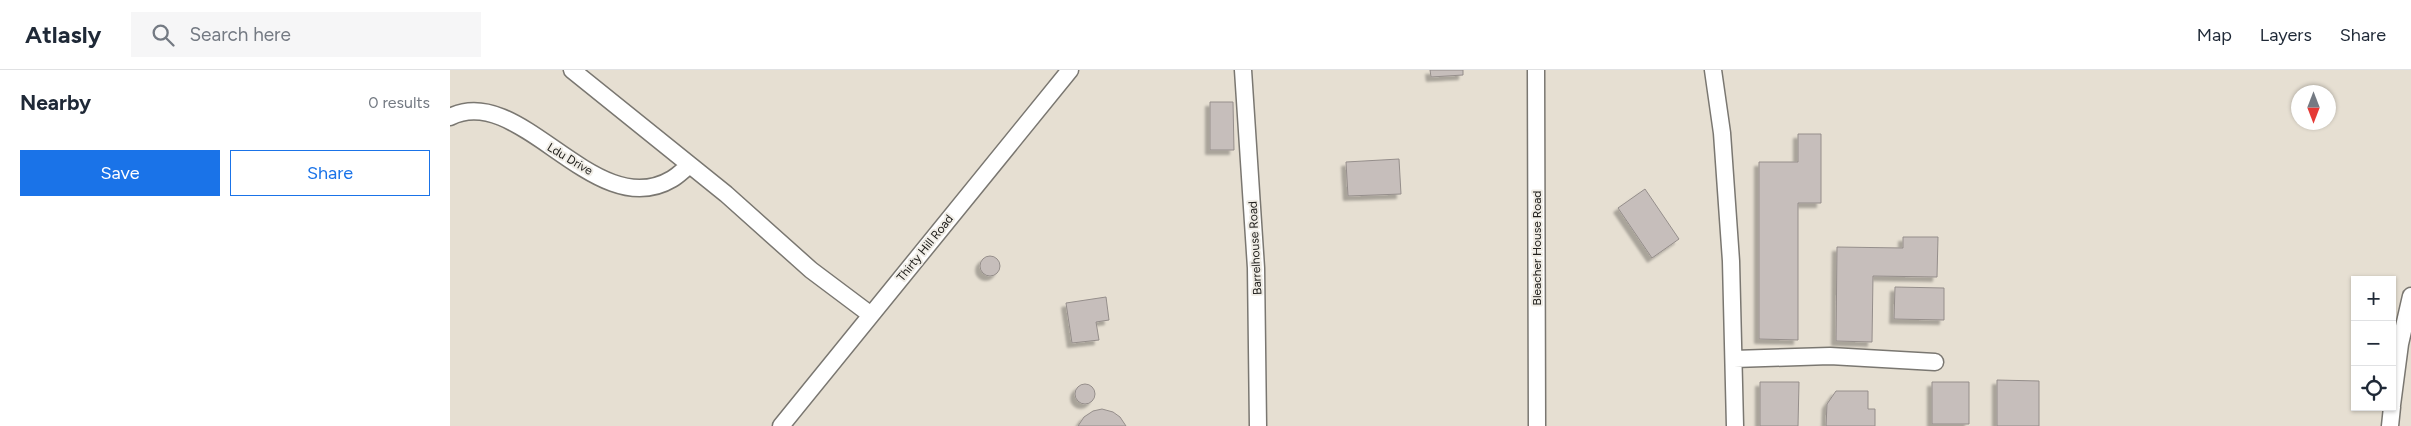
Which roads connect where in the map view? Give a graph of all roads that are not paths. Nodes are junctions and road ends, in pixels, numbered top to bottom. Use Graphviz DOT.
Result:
graph roads {
  1 [pos="572,70"];
  2 [pos="1070,70"];
  3 [pos="1243,70"];
  4 [pos="1536,70"];
  5 [pos="1713,70"];
  6 [pos="450,117"];
  7 [pos="690,165"];
  8 [pos="2411,296"];
  9 [pos="871,314"];
  10 [pos="1734,359"];
  11 [pos="1936,362"];
  12 [pos="2396,375"];
  13 [pos="2392,411"];
  14 [pos="781,426"];
  15 [pos="1258,426"];
  16 [pos="1537,426"];
  17 [pos="1735,426"];
  18 [pos="2390,426"];
  1 -- 7 [label="lane"];
  2 -- 9 [label="lane, Thirty Hill Road"];
  3 -- 15 [label="lane, Barrelhouse Road"];
  4 -- 16 [label="lane, Bleacher House Road"];
  5 -- 10 [label="lane"];
  6 -- 7 [label="lane, Ldu Drive"];
  7 -- 9 [label="lane"];
  8 -- 12 [label="lane"];
  9 -- 14 [label="lane, Thirty Hill Road"];
  10 -- 11 [label="lane"];
  10 -- 17 [label="lane"];
  13 -- 18 [label="lane"];
}
